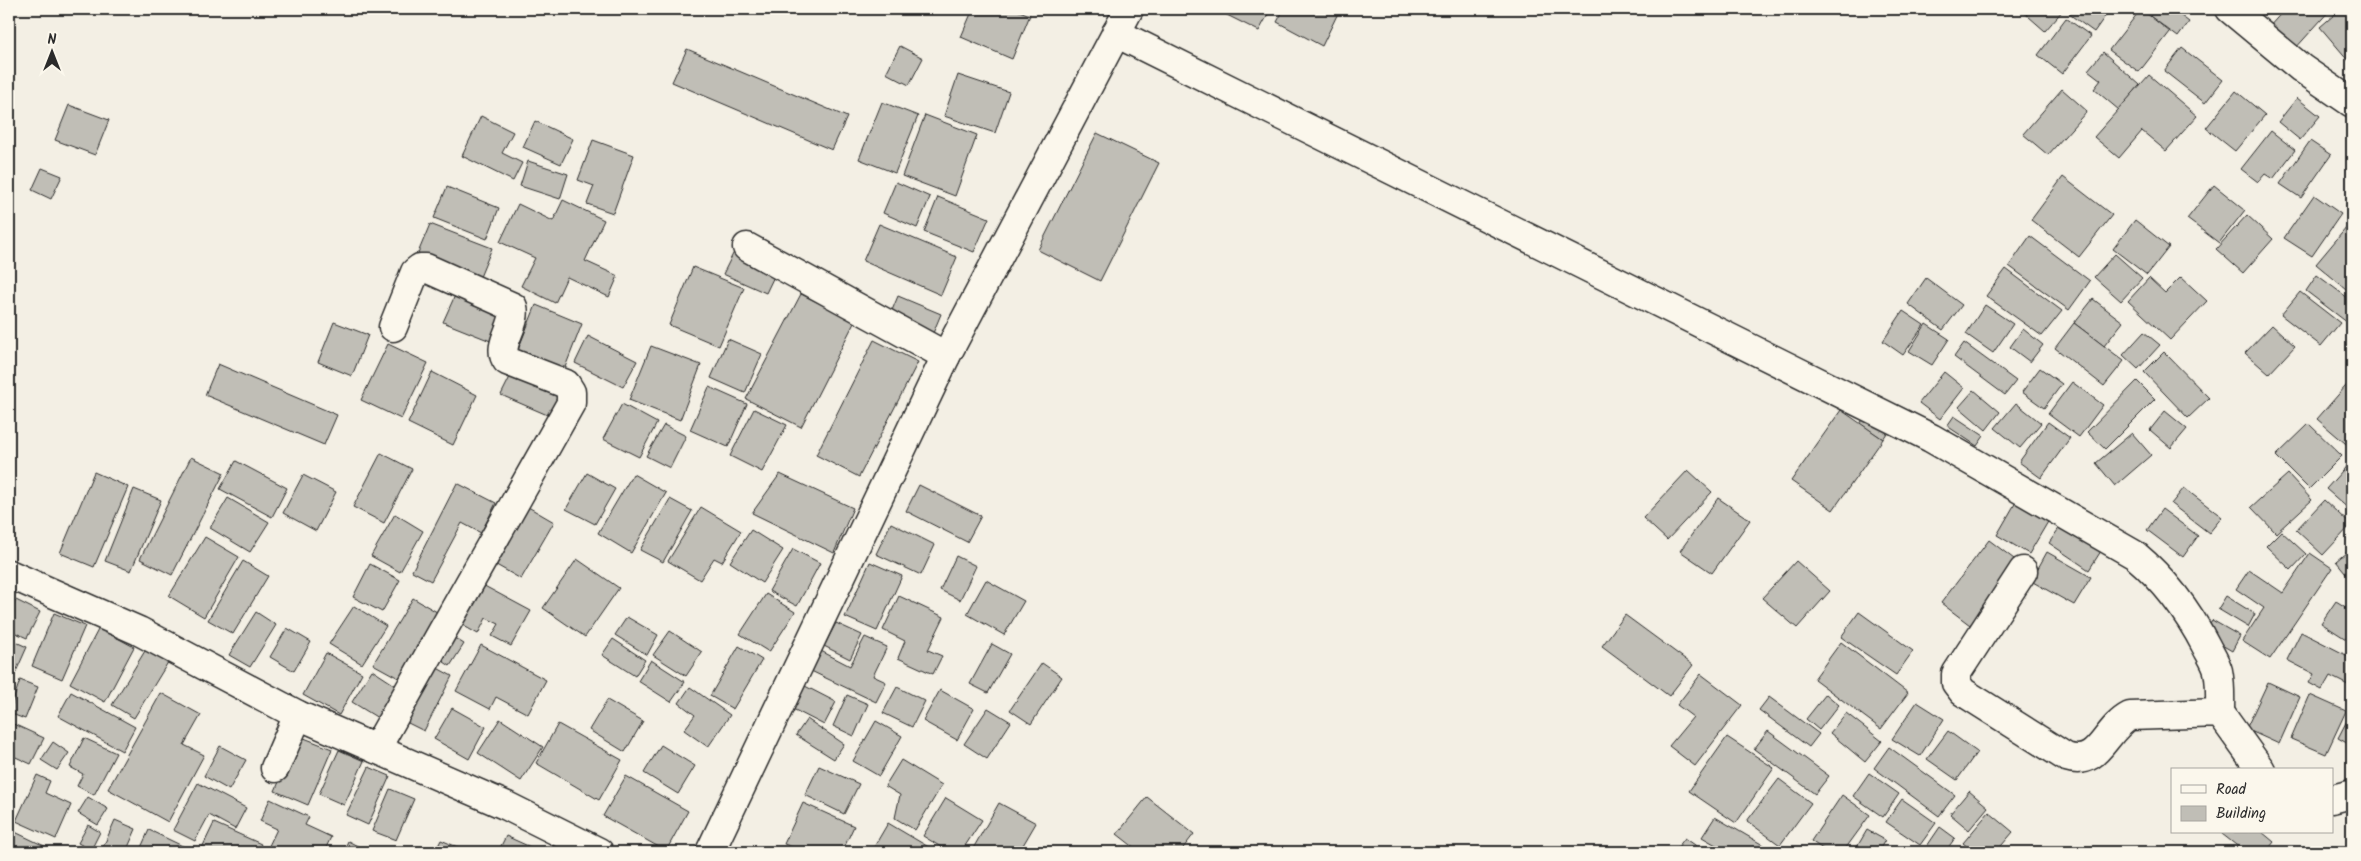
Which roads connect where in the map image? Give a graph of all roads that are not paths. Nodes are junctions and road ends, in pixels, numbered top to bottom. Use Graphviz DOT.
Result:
graph roads {
  1 [pos="1129,9"];
  2 [pos="2230,9"];
  3 [pos="1116,33"];
  4 [pos="2351,100"];
  5 [pos="747,247"];
  6 [pos="393,327"];
  7 [pos="946,356"];
  8 [pos="2023,572"];
  9 [pos="9,574"];
  10 [pos="298,714"];
  11 [pos="2220,714"];
  12 [pos="376,750"];
  13 [pos="275,768"];
  14 [pos="2260,768"];
  15 [pos="2352,794"];
  16 [pos="2334,798"];
  17 [pos="599,852"];
  18 [pos="710,852"];
  1 -- 3 [label="street"];
  2 -- 4 [label="street"];
  3 -- 7 [label="street"];
  3 -- 11 [label="street"];
  5 -- 7 [label="street"];
  6 -- 12 [label="street"];
  7 -- 18 [label="street"];
  8 -- 11 [label="street"];
  9 -- 10 [label="street"];
  10 -- 12 [label="street"];
  10 -- 13 [label="street"];
  11 -- 14 [label="street"];
  12 -- 17 [label="street"];
  15 -- 16 [label="street"];
}
